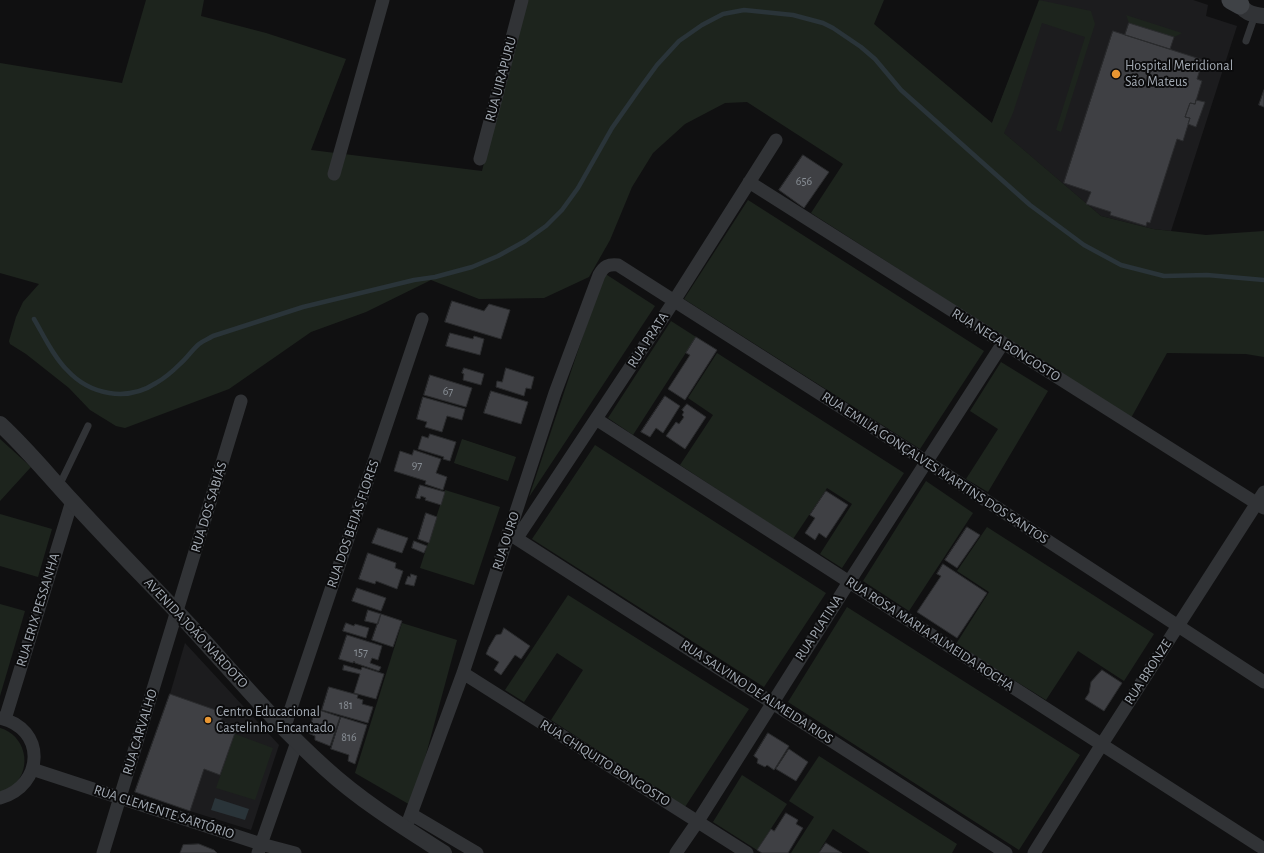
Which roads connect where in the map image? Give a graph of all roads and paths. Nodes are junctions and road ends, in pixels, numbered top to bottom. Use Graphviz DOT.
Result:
graph roads {
  1 [pos="383,0"];
  2 [pos="522,0"];
  3 [pos="1251,10"];
  4 [pos="1246,41"];
  5 [pos="776,140"];
  6 [pos="480,159"];
  7 [pos="334,174"];
  8 [pos="750,182"];
  9 [pos="604,268"];
  10 [pos="674,301"];
  11 [pos="422,319"];
  12 [pos="1003,344"];
  13 [pos="241,401"];
  14 [pos="596,419"];
  15 [pos="0,424"];
  16 [pos="88,426"];
  17 [pos="927,462"];
  18 [pos="58,486"];
  19 [pos="1264,492"];
  20 [pos="72,501"];
  21 [pos="1260,505"];
  22 [pos="513,536"];
  23 [pos="849,582"];
  24 [pos="177,612"];
  25 [pos="1178,626"];
  26 [pos="463,673"];
  27 [pos="1264,682"];
  28 [pos="772,702"];
  29 [pos="2,718"];
  30 [pos="284,729"];
  31 [pos="297,742"];
  32 [pos="1102,744"];
  33 [pos="32,769"];
  34 [pos="0,798"];
  35 [pos="120,798"];
  36 [pos="408,821"];
  37 [pos="698,821"];
  38 [pos="260,849"];
  39 [pos="1264,849"];
  40 [pos="103,853"];
  41 [pos="295,853"];
  42 [pos="444,853"];
  43 [pos="477,853"];
  44 [pos="676,853"];
  45 [pos="747,853"];
  46 [pos="1006,853"];
  47 [pos="1034,853"];
  1 -- 7 [label="street"];
  2 -- 6 [label="street, RUA UIRAPURU"];
  3 -- 4 [label="lane"];
  5 -- 8 [label="street, RUA PRATA"];
  8 -- 10 [label="street, RUA PRATA"];
  8 -- 12 [label="street, RUA NECA BONGOSTO"];
  9 -- 10 [label="street, RUA EMILIA GONÇALVES MARTINS DOS SANTOS"];
  9 -- 22 [label="street, RUA OURO"];
  10 -- 14 [label="street, RUA PRATA"];
  10 -- 17 [label="street, RUA EMILIA GONÇALVES MARTINS DOS SANTOS"];
  11 -- 30 [label="street, RUA DOS BEIJAS FLORES"];
  12 -- 17 [label="street, RUA PLATINA"];
  12 -- 21 [label="street, RUA NECA BONGOSTO"];
  13 -- 24 [label="street, RUA DOS SABIÁS"];
  14 -- 22 [label="street, RUA PRATA"];
  14 -- 23 [label="street, RUA ROSA MARIA ALMEIDA ROCHA"];
  15 -- 18 [label="street, AVENIDA JOÃO NARDOTO"];
  16 -- 18 [label="lane"];
  17 -- 23 [label="street, RUA PLATINA"];
  17 -- 25 [label="street, RUA EMILIA GONÇALVES MARTINS DOS SANTOS"];
  18 -- 20 [label="street, AVENIDA JOÃO NARDOTO"];
  19 -- 21 [label="street, RUA BRONZE"];
  20 -- 24 [label="street, AVENIDA JOÃO NARDOTO"];
  20 -- 29 [label="street, RUA ERIX PESSANHA"];
  21 -- 25 [label="street, RUA BRONZE"];
  22 -- 26 [label="street, RUA OURO"];
  22 -- 28 [label="street, RUA SALVINO DE ALMEIDA RIOS"];
  23 -- 28 [label="street, RUA PLATINA"];
  23 -- 32 [label="street, RUA ROSA MARIA ALMEIDA ROCHA"];
  24 -- 30 [label="street, AVENIDA JOÃO NARDOTO"];
  24 -- 35 [label="street, RUA CARVALHO"];
  25 -- 27 [label="street, RUA EMILIA GONÇALVES MARTINS DOS SANTOS"];
  25 -- 32 [label="street, RUA BRONZE"];
  26 -- 36 [label="street, RUA OURO"];
  26 -- 37 [label="street, RUA CHIQUITO BONGOSTO"];
  28 -- 37 [label="street, RUA PLATINA"];
  28 -- 46 [label="street, RUA SALVINO DE ALMEIDA RIOS"];
  29 -- 33 [label="street"];
  30 -- 31 [label="street, AVENIDA JOÃO NARDOTO"];
  31 -- 36 [label="street, AVENIDA JOÃO NARDOTO"];
  31 -- 38 [label="street"];
  32 -- 39 [label="street, RUA ROSA MARIA ALMEIDA ROCHA"];
  32 -- 47 [label="street, RUA BRONZE"];
  33 -- 34 [label="street"];
  33 -- 35 [label="street, RUA CLEMENTE SARTÓRIO"];
  35 -- 38 [label="street, RUA CLEMENTE SARTÓRIO"];
  35 -- 40 [label="street, RUA CARVALHO"];
  36 -- 42 [label="street, AVENIDA JOÃO NARDOTO"];
  36 -- 43 [label="street, AVENIDA JOÃO NARDOTO"];
  37 -- 44 [label="street, RUA PLATINA"];
  37 -- 45 [label="street, RUA CHIQUITO BONGOSTO"];
  38 -- 41 [label="street, RUA CLEMENTE SARTÓRIO"];
}
